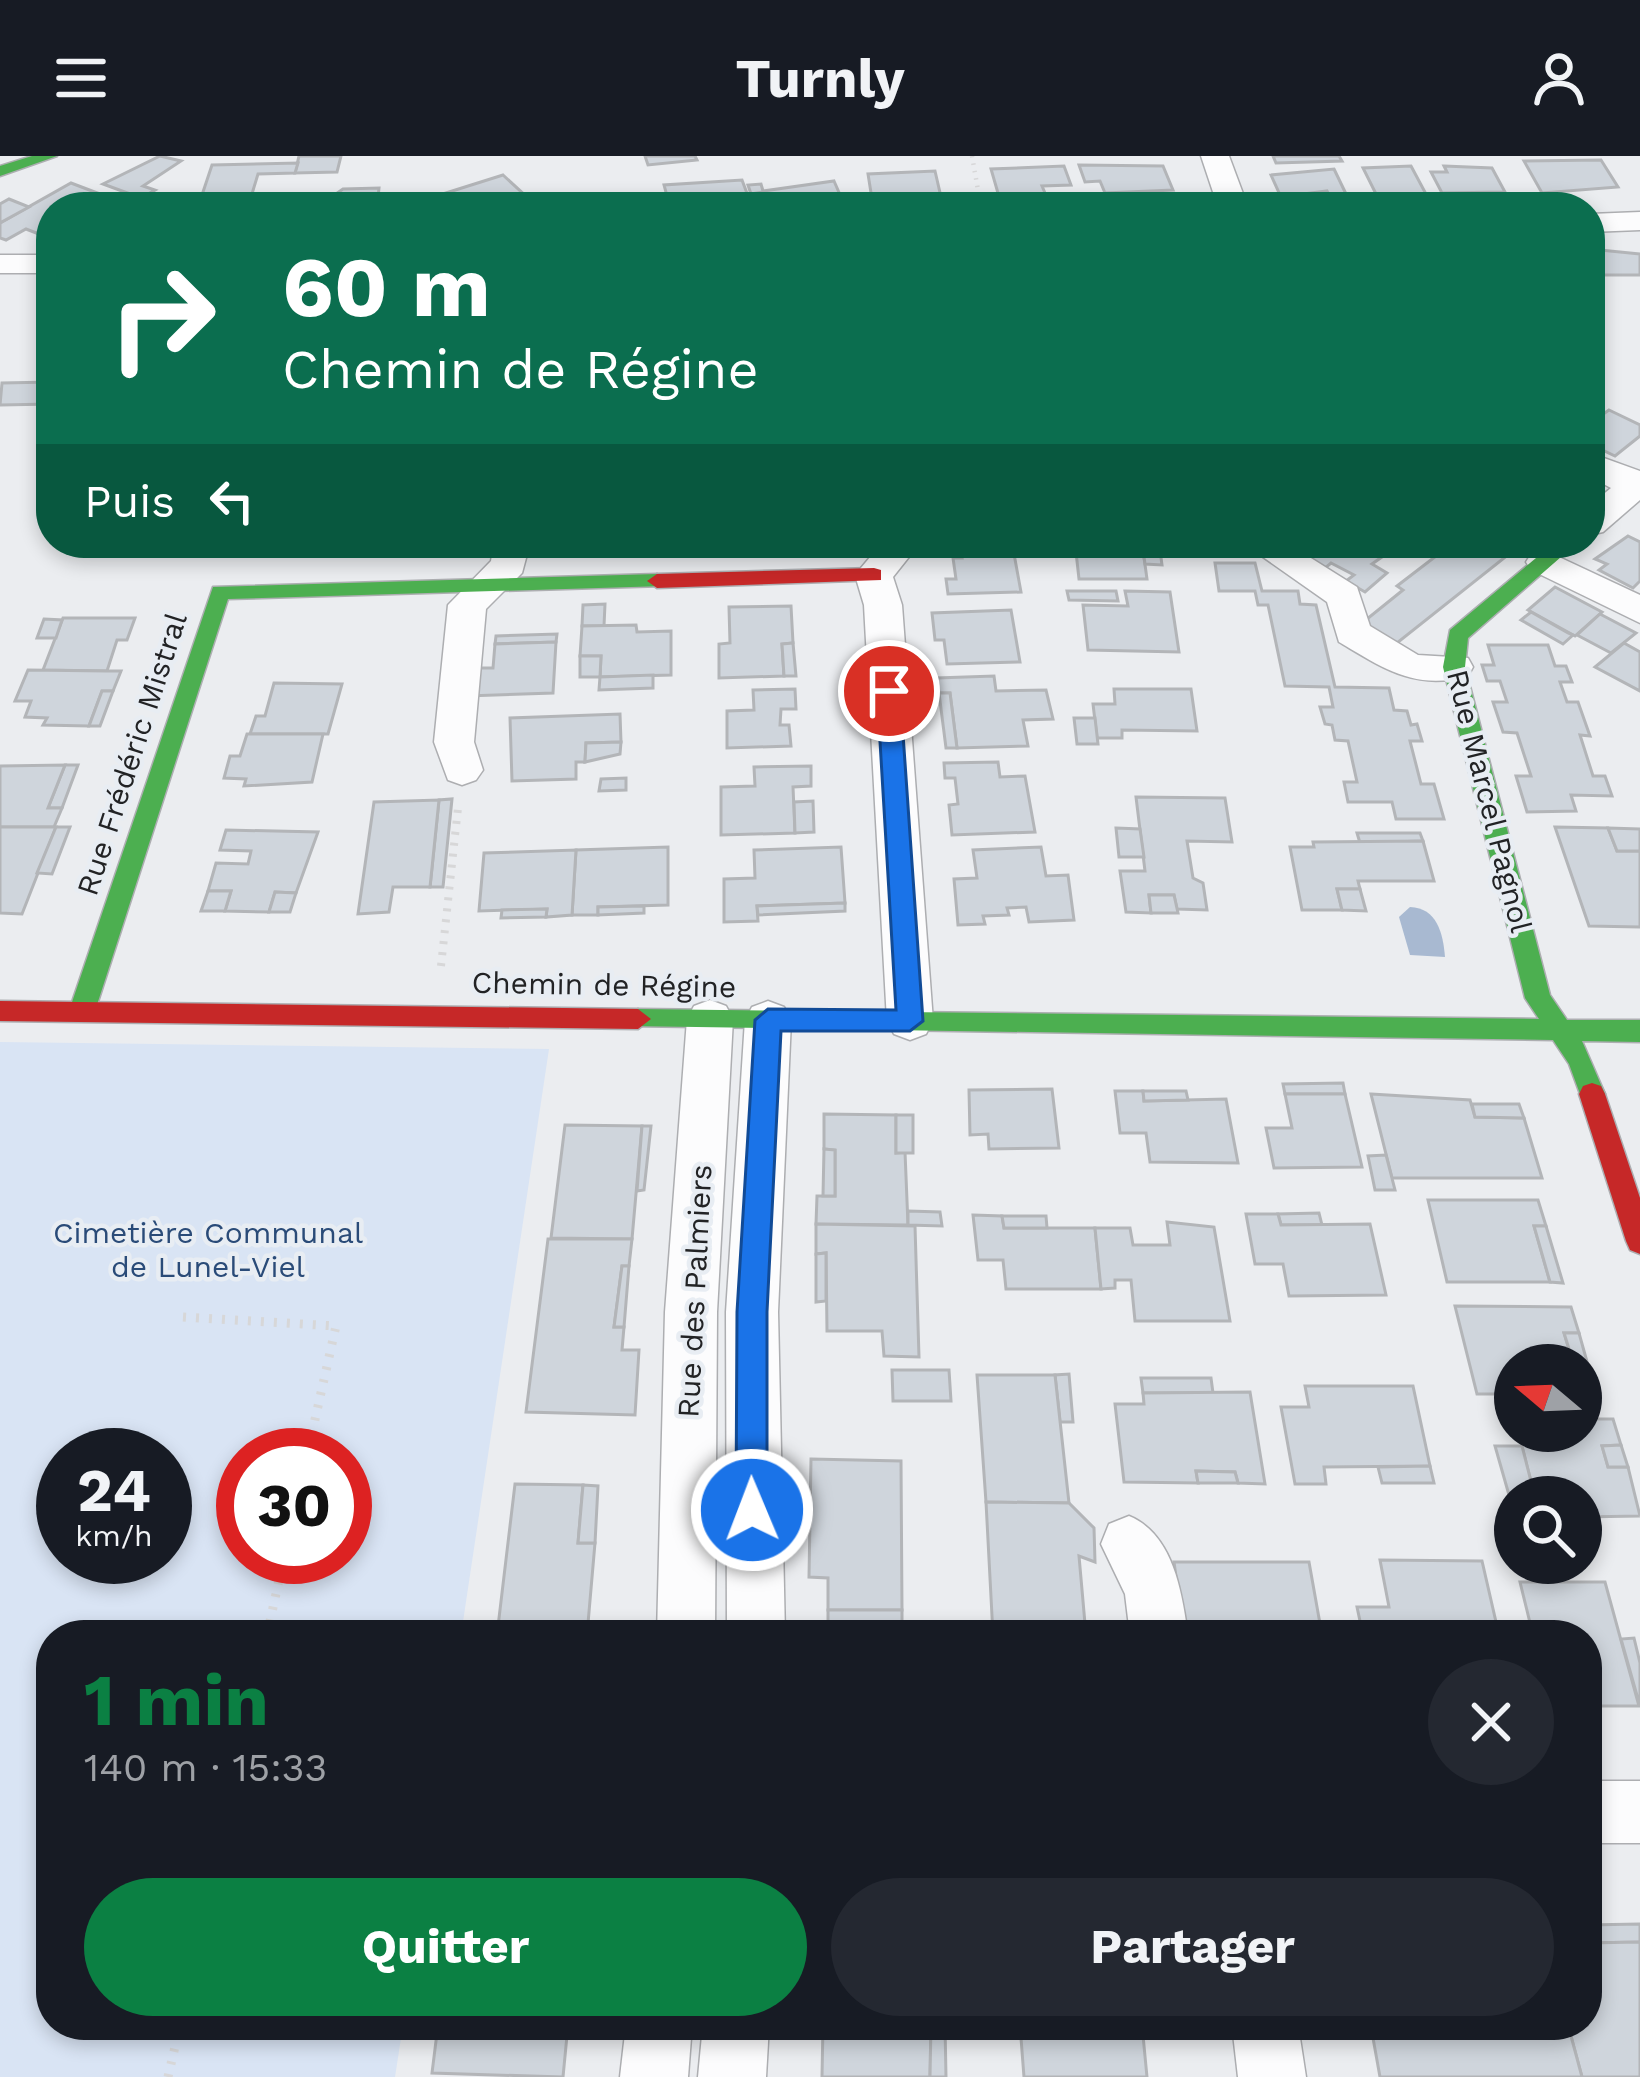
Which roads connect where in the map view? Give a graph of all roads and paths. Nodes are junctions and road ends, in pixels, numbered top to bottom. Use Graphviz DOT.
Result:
graph roads {
  1 [pos="49,156"];
  2 [pos="972,156"];
  3 [pos="1215,156"];
  4 [pos="0,171"];
  5 [pos="978,192"];
  6 [pos="1228,192"];
  7 [pos="1640,221"];
  8 [pos="1605,222"];
  9 [pos="0,264"];
  10 [pos="36,264"];
  11 [pos="1605,470"];
  12 [pos="1638,484"];
  13 [pos="1605,512"];
  14 [pos="510,558"];
  15 [pos="889,558"];
  16 [pos="1284,558"];
  17 [pos="1549,558"];
  18 [pos="1562,558"];
  19 [pos="874,575"];
  20 [pos="488,585"];
  21 [pos="1640,610"];
  22 [pos="1454,667"];
  23 [pos="462,770"];
  24 [pos="0,1011"];
  25 [pos="82,1011"];
  26 [pos="438,1016"];
  27 [pos="710,1019"];
  28 [pos="768,1020"];
  29 [pos="910,1021"];
  30 [pos="1564,1029"];
  31 [pos="1640,1031"];
  32 [pos="1640,1241"];
  33 [pos="183,1317"];
  34 [pos="313,1428"];
  35 [pos="1129,1544"];
  36 [pos="278,1584"];
  37 [pos="270,1620"];
  38 [pos="686,1620"];
  39 [pos="756,1620"];
  40 [pos="1158,1620"];
  41 [pos="1602,1812"];
  42 [pos="1640,1812"];
  43 [pos="177,2040"];
  44 [pos="657,2040"];
  45 [pos="735,2040"];
  46 [pos="1266,2040"];
  47 [pos="168,2077"];
  48 [pos="654,2077"];
  49 [pos="732,2077"];
  50 [pos="1272,2077"];
  1 -- 4 [label="street"];
  2 -- 5 [label="path"];
  3 -- 6 [label="street"];
  7 -- 8 [label="street"];
  9 -- 10 [label="street"];
  11 -- 12 [label="street"];
  12 -- 13 [label="street"];
  14 -- 20 [label="street"];
  15 -- 19 [label="street"];
  16 -- 22 [label="street"];
  17 -- 22 [label="street, Rue Marcel Pagnol"];
  18 -- 21 [label="street"];
  19 -- 20 [label="street, Rue Frédéric Mistral"];
  19 -- 29 [label="street"];
  20 -- 23 [label="street"];
  20 -- 25 [label="street, Rue Frédéric Mistral"];
  22 -- 30 [label="street, Rue Marcel Pagnol"];
  23 -- 26 [label="path"];
  24 -- 25 [label="street, Chemin de Régine"];
  25 -- 26 [label="street, Chemin de Régine"];
  26 -- 27 [label="street, Chemin de Régine"];
  27 -- 28 [label="street, Chemin de Régine"];
  27 -- 38 [label="street, Rue des Palmiers"];
  28 -- 29 [label="street, Chemin de Régine"];
  28 -- 39 [label="street, Rue des Palmiers"];
  29 -- 30 [label="street, Chemin de Régine"];
  30 -- 31 [label="street, Chemin de Régine"];
  30 -- 32 [label="street, Rue Marcel Pagnol"];
  33 -- 34 [label="path"];
  35 -- 40 [label="street"];
  36 -- 37 [label="path"];
  41 -- 42 [label="street"];
  43 -- 47 [label="path"];
  44 -- 48 [label="street"];
  45 -- 49 [label="street"];
  46 -- 50 [label="street"];
}
